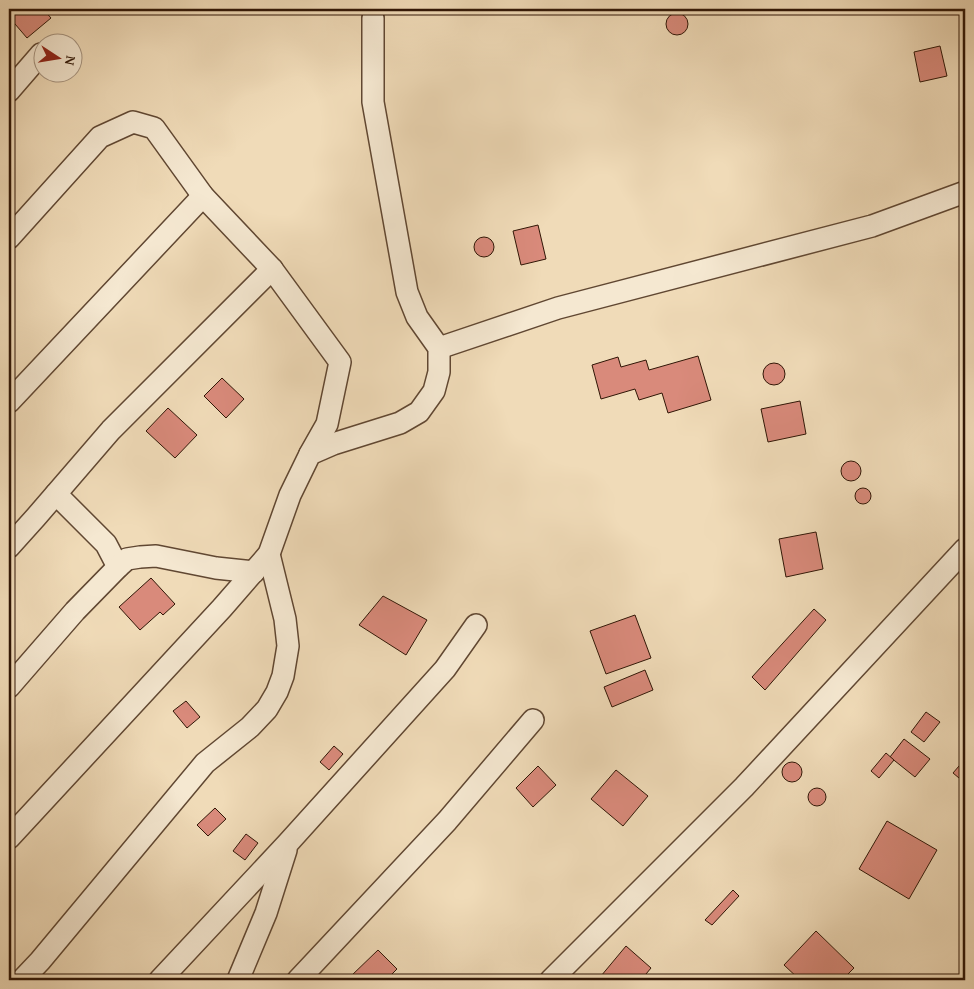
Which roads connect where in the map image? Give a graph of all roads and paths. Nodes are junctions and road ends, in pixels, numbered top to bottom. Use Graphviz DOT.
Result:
graph roads {
  1 [pos="373,18"];
  2 [pos="32,64"];
  3 [pos="9,91"];
  4 [pos="965,192"];
  5 [pos="203,196"];
  6 [pos="9,238"];
  7 [pos="272,269"];
  8 [pos="439,348"];
  9 [pos="9,402"];
  10 [pos="310,454"];
  11 [pos="56,494"];
  12 [pos="9,547"];
  13 [pos="965,549"];
  14 [pos="269,554"];
  15 [pos="118,567"];
  16 [pos="254,572"];
  17 [pos="476,625"];
  18 [pos="9,687"];
  19 [pos="534,720"];
  20 [pos="9,838"];
  21 [pos="288,843"];
  22 [pos="22,980"];
  23 [pos="160,980"];
  24 [pos="238,980"];
  25 [pos="298,980"];
  26 [pos="551,980"];
  1 -- 8 [label="street"];
  2 -- 3 [label="street"];
  4 -- 8 [label="street"];
  5 -- 6 [label="street"];
  5 -- 7 [label="street"];
  5 -- 9 [label="street"];
  7 -- 10 [label="street"];
  7 -- 11 [label="street"];
  8 -- 10 [label="street"];
  10 -- 14 [label="street"];
  11 -- 12 [label="street"];
  11 -- 15 [label="street"];
  13 -- 26 [label="street"];
  14 -- 16 [label="street"];
  14 -- 22 [label="street"];
  15 -- 16 [label="street"];
  15 -- 18 [label="street"];
  16 -- 20 [label="street"];
  17 -- 21 [label="street"];
  19 -- 25 [label="street"];
  21 -- 23 [label="street"];
  21 -- 24 [label="street"];
}
